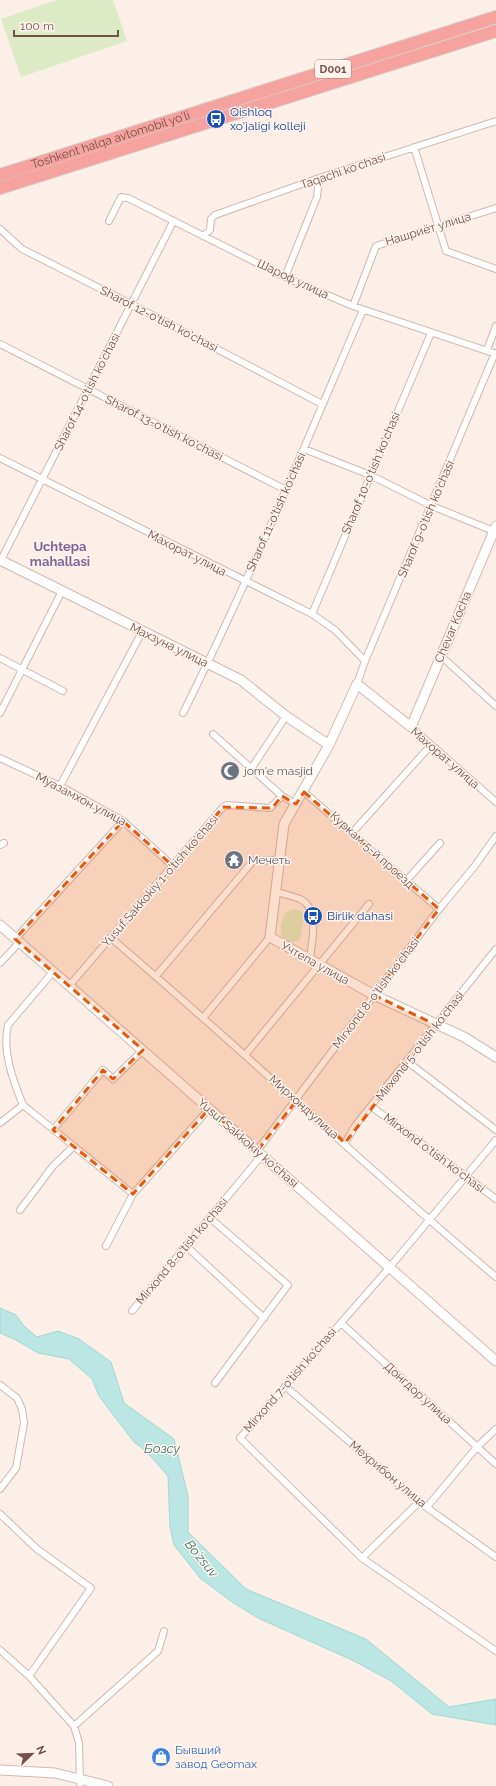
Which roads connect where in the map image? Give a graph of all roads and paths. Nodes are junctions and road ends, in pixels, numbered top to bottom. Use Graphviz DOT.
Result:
graph roads {
  1 [pos="496,17"];
  2 [pos="496,31"];
  3 [pos="383,60"];
  4 [pos="496,122"];
  5 [pos="414,147"];
  6 [pos="47,167"];
  7 [pos="1,172"];
  8 [pos="319,178"];
  9 [pos="0,188"];
  10 [pos="496,208"];
  11 [pos="109,221"];
  12 [pos="173,222"];
  13 [pos="438,226"];
  14 [pos="0,229"];
  15 [pos="203,236"];
  16 [pos="496,269"];
  17 [pos="285,277"];
  18 [pos="131,304"];
  19 [pos="353,306"];
  20 [pos="363,310"];
  21 [pos="496,326"];
  22 [pos="431,333"];
  23 [pos="0,344"];
  24 [pos="487,350"];
  25 [pos="496,354"];
  26 [pos="89,390"];
  27 [pos="322,404"];
  28 [pos="304,449"];
  29 [pos="0,458"];
  30 [pos="370,476"];
  31 [pos="43,480"];
  32 [pos="286,490"];
  33 [pos="432,506"];
  34 [pos="495,530"];
  35 [pos="0,561"];
  36 [pos="245,582"];
  37 [pos="62,591"];
  38 [pos="312,614"];
  39 [pos="142,632"];
  40 [pos="441,656"];
  41 [pos="0,658"];
  42 [pos="365,661"];
  43 [pos="208,664"];
  44 [pos="23,670"];
  45 [pos="357,684"];
  46 [pos="63,691"];
  47 [pos="496,706"];
  48 [pos="183,712"];
  49 [pos="0,713"];
  50 [pos="286,716"];
  51 [pos="411,727"];
  52 [pos="213,734"];
  53 [pos="329,745"];
  54 [pos="430,745"];
  55 [pos="0,758"];
  56 [pos="251,769"];
  57 [pos="60,786"];
  58 [pos="304,792"];
  59 [pos="282,796"];
  60 [pos="496,802"];
  61 [pos="296,804"];
  62 [pos="123,821"];
  63 [pos="352,833"];
  64 [pos="496,836"];
  65 [pos="440,843"];
  66 [pos="279,860"];
  67 [pos="173,866"];
  68 [pos="406,881"];
  69 [pos="276,892"];
  70 [pos="369,904"];
  71 [pos="439,909"];
  72 [pos="0,925"];
  73 [pos="270,937"];
  74 [pos="111,938"];
  75 [pos="18,940"];
  76 [pos="496,949"];
  77 [pos="310,960"];
  78 [pos="0,963"];
  79 [pos="319,965"];
  80 [pos="53,972"];
  81 [pos="156,976"];
  82 [pos="69,986"];
  83 [pos="374,995"];
  84 [pos="203,1018"];
  85 [pos="436,1025"];
  86 [pos="143,1050"];
  87 [pos="246,1055"];
  88 [pos="496,1057"];
  89 [pos="408,1062"];
  90 [pos="297,1100"];
  91 [pos="23,1105"];
  92 [pos="372,1107"];
  93 [pos="209,1109"];
  94 [pos="0,1123"];
  95 [pos="53,1130"];
  96 [pos="496,1130"];
  97 [pos="496,1140"];
  98 [pos="345,1143"];
  99 [pos="73,1147"];
  100 [pos="260,1153"];
  101 [pos="465,1176"];
  102 [pos="133,1194"];
  103 [pos="496,1199"];
  104 [pos="20,1210"];
  105 [pos="210,1218"];
  106 [pos="428,1220"];
  107 [pos="106,1246"];
  108 [pos="185,1246"];
  109 [pos="389,1268"];
  110 [pos="496,1277"];
  111 [pos="132,1311"];
  112 [pos="264,1318"];
  113 [pos="341,1323"];
  114 [pos="496,1361"];
  115 [pos="215,1382"];
  116 [pos="0,1385"];
  117 [pos="285,1386"];
  118 [pos="496,1429"];
  119 [pos="478,1447"];
  120 [pos="496,1464"];
  121 [pos="0,1489"];
  122 [pos="419,1502"];
  123 [pos="427,1507"];
  124 [pos="0,1514"];
  125 [pos="496,1557"];
  126 [pos="362,1558"];
  127 [pos="164,1631"];
  128 [pos="0,1650"];
  129 [pos="496,1651"];
  130 [pos="29,1676"];
  131 [pos="74,1726"];
  132 [pos="0,1770"];
  133 [pos="0,1775"];
  134 [pos="82,1783"];
  135 [pos="108,1786"];
  1 -- 3 [label="highway, Toshkent halqa avtomobil yo'li / D001"];
  2 -- 3 [label="highway, Toshkent halqa avtomobil yo'li / D001"];
  3 -- 6 [label="highway, Toshkent halqa avtomobil yo'li / D001"];
  4 -- 5 [label="street, Taqachi koʻchasi"];
  5 -- 8 [label="street, Taqachi koʻchasi"];
  5 -- 13 [label="street"];
  6 -- 7 [label="highway, Toshkent halqa avtomobil yo'li / D001"];
  6 -- 9 [label="highway, Toshkent halqa avtomobil yo'li / D001"];
  8 -- 15 [label="street, Taqachi koʻchasi"];
  8 -- 17 [label="street"];
  10 -- 13 [label="street, Нашриёт улица"];
  11 -- 12 [label="street, Шароф улица"];
  12 -- 15 [label="street, Шароф улица"];
  12 -- 18 [label="street, Sharof 14-o'tish ko'chasi"];
  13 -- 16 [label="street"];
  13 -- 19 [label="street, Нашриёт улица"];
  14 -- 18 [label="street, Sharof 12-o'tish ko'chasi"];
  15 -- 17 [label="street, Шароф улица"];
  17 -- 19 [label="street, Шароф улица"];
  18 -- 26 [label="street, Sharof 14-o'tish ko'chasi"];
  18 -- 27 [label="street, Sharof 12-o'tish ko'chasi"];
  19 -- 20 [label="street, Шароф улица"];
  20 -- 22 [label="street, Шароф улица"];
  20 -- 27 [label="street, Sharof 11-o'tish ko'chasi"];
  21 -- 24 [label="street"];
  22 -- 24 [label="street, Шароф улица"];
  22 -- 30 [label="street, Sharof 10-o'tish ko'chasi"];
  23 -- 26 [label="street, Sharof 13-o'tish ko'chasi"];
  24 -- 25 [label="street, Шароф улица"];
  25 -- 33 [label="street, Sharof 9-o'tish ko'chasi"];
  26 -- 31 [label="street, Sharof 14-o'tish ko'chasi"];
  26 -- 32 [label="street, Sharof 13-o'tish ko'chasi"];
  27 -- 28 [label="street, Sharof 11-o'tish ko'chasi"];
  28 -- 30 [label="street"];
  28 -- 32 [label="street, Sharof 11-o'tish ko'chasi"];
  29 -- 31 [label="street, Махорат улица"];
  30 -- 33 [label="street"];
  30 -- 38 [label="street, Sharof 10-o'tish ko'chasi"];
  31 -- 35 [label="street, Sharof 14-o'tish ko'chasi"];
  31 -- 36 [label="street, Махорат улица"];
  32 -- 36 [label="street, Sharof 11-o'tish ko'chasi"];
  33 -- 34 [label="street"];
  33 -- 42 [label="street, Sharof 9-o'tish ko'chasi"];
  34 -- 40 [label="street, Chevar Kocha"];
  35 -- 37 [label="street, Махзуна улица"];
  36 -- 38 [label="street, Махорат улица"];
  36 -- 43 [label="street, Sharof 11-o'tish ko'chasi"];
  37 -- 39 [label="street, Махзуна улица"];
  37 -- 44 [label="street"];
  38 -- 42 [label="street, Махорат улица"];
  39 -- 43 [label="street, Махзуна улица"];
  39 -- 57 [label="street"];
  40 -- 47 [label="street"];
  40 -- 51 [label="street, Chevar Kocha"];
  41 -- 44 [label="street"];
  42 -- 45 [label="street, Sharof 9-o'tish ko'chasi"];
  43 -- 48 [label="street, Sharof 11-o'tish ko'chasi"];
  43 -- 50 [label="street, Махзуна улица"];
  44 -- 46 [label="street"];
  44 -- 49 [label="street"];
  45 -- 51 [label="street, Махорат улица"];
  45 -- 53 [label="street, Учтепа улица"];
  50 -- 53 [label="street, Махзуна улица"];
  50 -- 56 [label="street"];
  51 -- 54 [label="street, Махорат улица"];
  52 -- 56 [label="street"];
  53 -- 58 [label="street, Учтепа улица"];
  54 -- 60 [label="street, Махорат улица"];
  54 -- 63 [label="street"];
  55 -- 57 [label="street, Муазамхон улица"];
  56 -- 59 [label="street"];
  57 -- 62 [label="street, Муазамхон улица"];
  58 -- 61 [label="street, Учтепа улица"];
  58 -- 63 [label="street, Куркам 5-й проезд"];
  59 -- 61 [label="street"];
  59 -- 67 [label="street, Yusuf Sakkokiy 1-o'tish ko'chasi"];
  61 -- 66 [label="street, Учтепа улица"];
  62 -- 67 [label="street, Муазамхон улица"];
  62 -- 75 [label="street"];
  63 -- 68 [label="street, Куркам 5-й проезд"];
  64 -- 71 [label="street, Mirxond 8-o'tish ko'chasi"];
  65 -- 68 [label="street"];
  66 -- 69 [label="street, Учтепа улица"];
  66 -- 81 [label="street"];
  67 -- 74 [label="street, Yusuf Sakkokiy 1-o'tish ko'chasi"];
  68 -- 71 [label="street, Куркам 5-й проезд"];
  69 -- 73 [label="street, Учтепа улица"];
  69 -- 77 [label="street"];
  70 -- 79 [label="street"];
  71 -- 83 [label="street, Mirxond 8-o'tish ko'chasi"];
  72 -- 75 [label="street, Yusuf Sakkokiy ko'chasi"];
  73 -- 77 [label="street, Учтепа улица"];
  73 -- 84 [label="street"];
  74 -- 81 [label="street, Мирхонд улица"];
  74 -- 82 [label="street, Yusuf Sakkokiy 1-o'tish ko'chasi"];
  75 -- 78 [label="street"];
  75 -- 80 [label="street, Yusuf Sakkokiy ko'chasi"];
  76 -- 85 [label="street, Mirxond 5-o'tish ko'chasi"];
  77 -- 79 [label="street, Учтепа улица"];
  79 -- 83 [label="street, Учтепа улица"];
  79 -- 87 [label="street"];
  80 -- 82 [label="street, Yusuf Sakkokiy ko'chasi"];
  80 -- 91 [label="street"];
  81 -- 84 [label="street, Мирхонд улица"];
  82 -- 86 [label="street, Yusuf Sakkokiy ko'chasi"];
  83 -- 85 [label="street, Учтепа улица"];
  83 -- 90 [label="street, Mirxond 8-o'tish ko'chasi"];
  84 -- 87 [label="street, Мирхонд улица"];
  85 -- 88 [label="street, Учтепа улица"];
  85 -- 89 [label="street, Mirxond 5-o'tish ko'chasi"];
  86 -- 93 [label="street, Yusuf Sakkokiy ko'chasi"];
  86 -- 95 [label="street"];
  87 -- 90 [label="street, Мирхонд улица"];
  89 -- 92 [label="street, Mirxond 5-o'tish ko'chasi"];
  89 -- 96 [label="street"];
  90 -- 98 [label="street, Мирхонд улица"];
  90 -- 100 [label="street, Mirxond 8-o'tish ko'chasi"];
  91 -- 94 [label="street"];
  91 -- 95 [label="street"];
  92 -- 98 [label="street, Mirxond 5-o'tish ko'chasi"];
  92 -- 101 [label="street, Mirxond o'tish ko'chasi"];
  93 -- 100 [label="street, Yusuf Sakkokiy ko'chasi"];
  93 -- 102 [label="street"];
  95 -- 99 [label="street"];
  97 -- 101 [label="street, Mirxond 7-o'tish ko'chasi"];
  98 -- 106 [label="street, Мирхонд улица"];
  99 -- 102 [label="street"];
  99 -- 104 [label="street"];
  100 -- 105 [label="street, Mirxond 8-o'tish ko'chasi"];
  100 -- 109 [label="street, Yusuf Sakkokiy ko'chasi"];
  101 -- 103 [label="street, Mirxond o'tish ko'chasi"];
  101 -- 106 [label="street, Mirxond 7-o'tish ko'chasi"];
  102 -- 107 [label="street"];
  105 -- 108 [label="street, Mirxond 8-o'tish ko'chasi"];
  105 -- 112 [label="street"];
  106 -- 109 [label="street, Mirxond 7-o'tish ko'chasi"];
  106 -- 110 [label="street, Мирхонд улица"];
  108 -- 111 [label="street, Mirxond 8-o'tish ko'chasi"];
  108 -- 112 [label="street"];
  109 -- 113 [label="street, Mirxond 7-o'tish ko'chasi"];
  109 -- 114 [label="street, Yusuf Sakkokiy ko'chasi"];
  112 -- 115 [label="street"];
  113 -- 117 [label="street, Mirxond 7-o'tish ko'chasi"];
  113 -- 119 [label="street, Донгдор улица"];
  116 -- 121 [label="street"];
  117 -- 122 [label="street, Мехрибон улица"];
  117 -- 126 [label="street, Mirxond 7-o'tish ko'chasi"];
  118 -- 119 [label="street"];
  119 -- 120 [label="street, Донгдор улица"];
  119 -- 123 [label="street"];
  122 -- 123 [label="street, Мехрибон улица"];
  122 -- 126 [label="street"];
  123 -- 125 [label="street, Мехрибон улица"];
  124 -- 130 [label="street"];
  126 -- 129 [label="street, Mirxond 7-o'tish ko'chasi"];
  127 -- 131 [label="street"];
  128 -- 130 [label="street"];
  130 -- 131 [label="street"];
  131 -- 134 [label="street"];
  132 -- 134 [label="street"];
  133 -- 134 [label="street"];
  134 -- 135 [label="street"];
}
